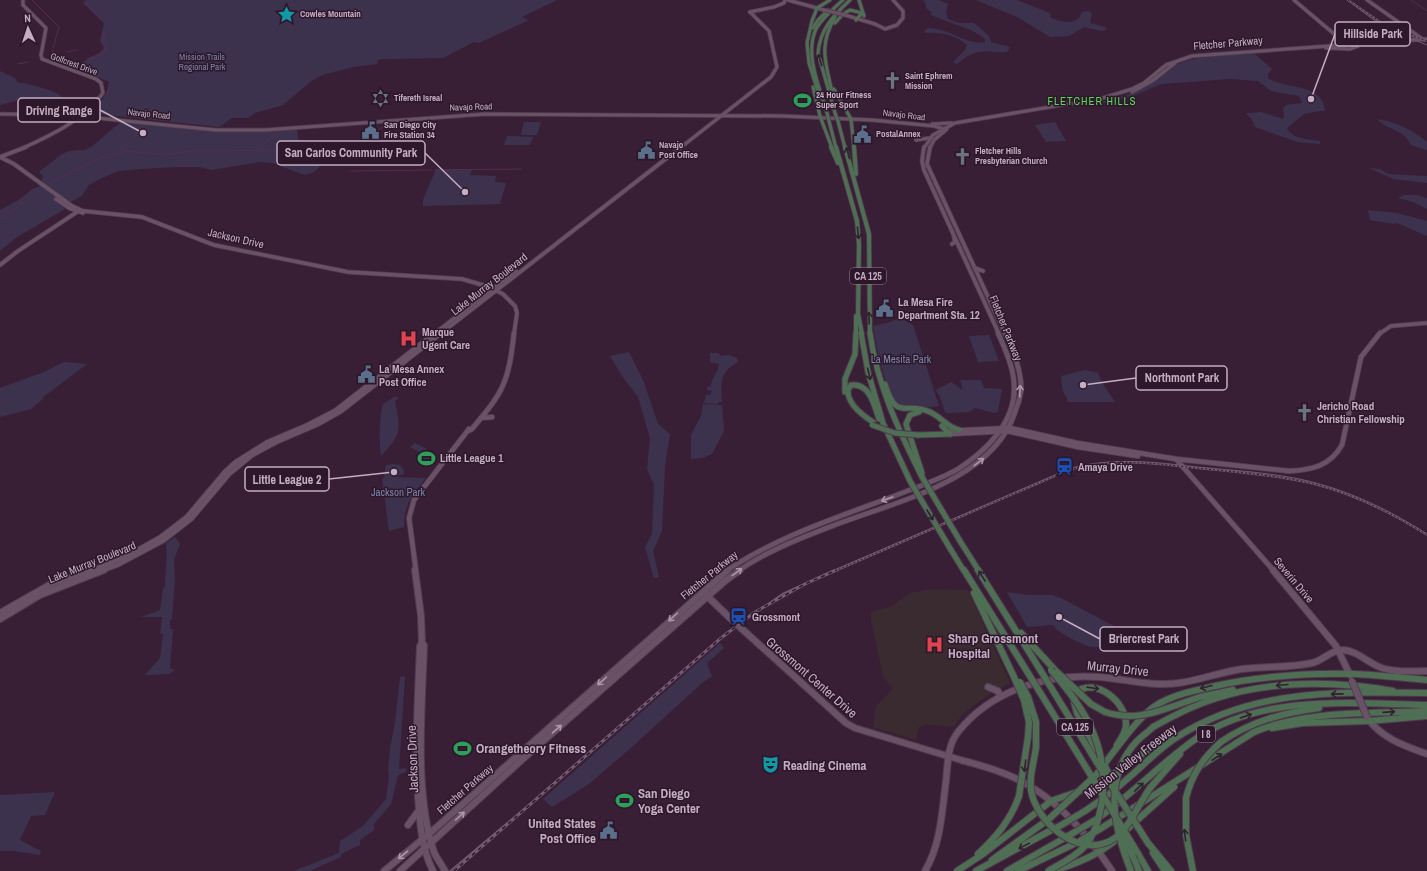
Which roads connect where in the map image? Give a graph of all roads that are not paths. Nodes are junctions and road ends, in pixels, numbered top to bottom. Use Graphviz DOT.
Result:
graph roads {
  1 [pos="23,0"];
  2 [pos="784,0"];
  3 [pos="788,0"];
  4 [pos="830,0"];
  5 [pos="843,0"];
  6 [pos="850,0"];
  7 [pos="859,0"];
  8 [pos="894,0"];
  9 [pos="1294,0"];
  10 [pos="1367,0"];
  11 [pos="810,1"];
  12 [pos="839,3"];
  13 [pos="804,5"];
  14 [pos="811,6"];
  15 [pos="817,8"];
  16 [pos="858,20"];
  17 [pos="808,36"];
  18 [pos="824,39"];
  19 [pos="1426,41"];
  20 [pos="1346,44"];
  21 [pos="1358,46"];
  22 [pos="1318,49"];
  23 [pos="810,68"];
  24 [pos="828,73"];
  25 [pos="1056,108"];
  26 [pos="835,112"];
  27 [pos="0,113"];
  28 [pos="827,113"];
  29 [pos="684,114"];
  30 [pos="79,115"];
  31 [pos="671,115"];
  32 [pos="723,115"];
  33 [pos="765,115"];
  34 [pos="1002,115"];
  35 [pos="820,116"];
  36 [pos="850,118"];
  37 [pos="997,118"];
  38 [pos="114,119"];
  39 [pos="964,121"];
  40 [pos="922,125"];
  41 [pos="297,126"];
  42 [pos="944,129"];
  43 [pos="265,130"];
  44 [pos="929,139"];
  45 [pos="934,139"];
  46 [pos="942,139"];
  47 [pos="923,146"];
  48 [pos="0,158"];
  49 [pos="846,182"];
  50 [pos="857,186"];
  51 [pos="79,211"];
  52 [pos="954,235"];
  53 [pos="952,244"];
  54 [pos="0,265"];
  55 [pos="495,290"];
  56 [pos="858,308"];
  57 [pos="1427,323"];
  58 [pos="438,336"];
  59 [pos="442,341"];
  60 [pos="874,357"];
  61 [pos="496,397"];
  62 [pos="492,417"];
  63 [pos="480,419"];
  64 [pos="872,423"];
  65 [pos="959,430"];
  66 [pos="1000,430"];
  67 [pos="1009,430"];
  68 [pos="468,431"];
  69 [pos="948,432"];
  70 [pos="894,448"];
  71 [pos="1176,459"];
  72 [pos="922,477"];
  73 [pos="157,542"];
  74 [pos="965,572"];
  75 [pos="702,592"];
  76 [pos="707,596"];
  77 [pos="1002,609"];
  78 [pos="0,613"];
  79 [pos="0,618"];
  80 [pos="422,643"];
  81 [pos="1338,651"];
  82 [pos="1053,670"];
  83 [pos="1427,671"];
  84 [pos="1349,674"];
  85 [pos="1427,680"];
  86 [pos="988,687"];
  87 [pos="1252,689"];
  88 [pos="1404,692"];
  89 [pos="1427,693"];
  90 [pos="1000,696"];
  91 [pos="1026,699"];
  92 [pos="1340,704"];
  93 [pos="1427,704"];
  94 [pos="1427,710"];
  95 [pos="1427,716"];
  96 [pos="1368,719"];
  97 [pos="1178,736"];
  98 [pos="1244,740"];
  99 [pos="1187,746"];
  100 [pos="1112,754"];
  101 [pos="1427,754"];
  102 [pos="948,756"];
  103 [pos="1190,774"];
  104 [pos="1051,801"];
  105 [pos="1110,807"];
  106 [pos="1125,808"];
  107 [pos="419,810"];
  108 [pos="420,824"];
  109 [pos="430,833"];
  110 [pos="422,840"];
  111 [pos="432,842"];
  112 [pos="1148,843"];
  113 [pos="424,849"];
  114 [pos="1100,852"];
  115 [pos="968,863"];
  116 [pos="979,869"];
  117 [pos="384,871"];
  118 [pos="400,871"];
  119 [pos="433,871"];
  120 [pos="445,871"];
  121 [pos="925,871"];
  122 [pos="957,871"];
  123 [pos="1007,871"];
  124 [pos="1018,871"];
  125 [pos="1048,871"];
  126 [pos="1052,871"];
  127 [pos="1112,871"];
  128 [pos="1131,871"];
  129 [pos="1139,871"];
  130 [pos="1148,871"];
  131 [pos="1165,871"];
  132 [pos="1171,871"];
  133 [pos="1193,871"];
  1 -- 30 [label="main road, Golfcrest Drive"];
  2 -- 32 [label="main road, Lake Murray Boulevard"];
  3 -- 13 [label="main road"];
  4 -- 15 [label="highway"];
  5 -- 12 [label="highway, CA 125"];
  6 -- 18 [label="highway"];
  26 -- 6 [label="highway, CA 125, one-way"];
  7 -- 16 [label="highway"];
  8 -- 16 [label="main road"];
  9 -- 20 [label="main road"];
  10 -- 19 [label="main road"];
  11 -- 14 [label="main road"];
  12 -- 17 [label="highway"];
  12 -- 28 [label="highway, CA 125"];
  13 -- 14 [label="main road"];
  13 -- 15 [label="main road"];
  14 -- 15 [label="main road"];
  15 -- 16 [label="main road, bridge"];
  15 -- 17 [label="highway"];
  16 -- 18 [label="highway"];
  17 -- 23 [label="highway"];
  18 -- 24 [label="highway"];
  19 -- 20 [label="main road, Fletcher Parkway"];
  19 -- 21 [label="main road"];
  20 -- 21 [label="main road"];
  20 -- 22 [label="main road"];
  20 -- 25 [label="main road, Fletcher Parkway"];
  21 -- 22 [label="main road, Fletcher Parkway"];
  22 -- 25 [label="main road, Fletcher Parkway"];
  23 -- 28 [label="highway"];
  23 -- 35 [label="highway"];
  24 -- 26 [label="highway"];
  24 -- 36 [label="highway"];
  25 -- 34 [label="main road, Fletcher Parkway"];
  25 -- 37 [label="main road, Fletcher Parkway"];
  50 -- 26 [label="highway, CA 125, one-way, bridge"];
  27 -- 30 [label="main road, Navajo Road"];
  28 -- 49 [label="highway, CA 125, bridge"];
  29 -- 31 [label="main road"];
  29 -- 32 [label="main road, Navajo Road"];
  29 -- 41 [label="main road, Navajo Road"];
  30 -- 38 [label="main road, Navajo Road"];
  30 -- 48 [label="main road, Golfcrest Drive"];
  31 -- 32 [label="main road, Navajo Road"];
  31 -- 43 [label="main road, Navajo Road"];
  32 -- 33 [label="main road, Navajo Road"];
  32 -- 33 [label="main road, Navajo Road"];
  32 -- 55 [label="main road, Lake Murray Boulevard"];
  33 -- 35 [label="main road, Navajo Road"];
  33 -- 35 [label="main road, Navajo Road"];
  34 -- 37 [label="main road"];
  34 -- 39 [label="main road, Fletcher Parkway"];
  35 -- 36 [label="main road, Navajo Road"];
  35 -- 49 [label="highway"];
  36 -- 40 [label="main road, Navajo Road"];
  36 -- 50 [label="highway"];
  37 -- 42 [label="main road, Fletcher Parkway"];
  38 -- 41 [label="main road, Navajo Road"];
  38 -- 43 [label="main road, Navajo Road"];
  39 -- 40 [label="main road"];
  39 -- 42 [label="main road, Fletcher Parkway"];
  40 -- 42 [label="main road, Navajo Road"];
  40 -- 44 [label="main road"];
  41 -- 43 [label="main road"];
  42 -- 44 [label="main road, Fletcher Parkway"];
  42 -- 45 [label="main road, Fletcher Parkway"];
  44 -- 47 [label="main road, Fletcher Parkway"];
  44 -- 47 [label="main road"];
  45 -- 46 [label="main road"];
  67 -- 45 [label="main road, Fletcher Parkway, one-way"];
  47 -- 52 [label="main road, Fletcher Parkway"];
  48 -- 51 [label="main road, Jackson Drive"];
  49 -- 56 [label="highway, CA 125, one-way"];
  60 -- 50 [label="highway, CA 125, one-way"];
  51 -- 54 [label="main road"];
  51 -- 55 [label="main road, Jackson Drive"];
  52 -- 53 [label="main road"];
  52 -- 66 [label="main road, Fletcher Parkway"];
  55 -- 58 [label="main road, Lake Murray Boulevard"];
  55 -- 61 [label="main road, Jackson Drive"];
  55 -- 73 [label="main road, Lake Murray Boulevard"];
  56 -- 64 [label="highway"];
  56 -- 70 [label="highway, CA 125, one-way"];
  57 -- 71 [label="main road"];
  58 -- 59 [label="main road"];
  58 -- 73 [label="main road, Lake Murray Boulevard"];
  60 -- 65 [label="highway"];
  60 -- 72 [label="highway, CA 125"];
  61 -- 63 [label="main road, Jackson Drive"];
  61 -- 68 [label="main road, Jackson Drive"];
  62 -- 63 [label="main road"];
  63 -- 68 [label="main road, Jackson Drive"];
  64 -- 69 [label="highway, bridge"];
  64 -- 70 [label="highway"];
  65 -- 66 [label="main road"];
  65 -- 69 [label="main road"];
  66 -- 67 [label="main road"];
  66 -- 69 [label="main road"];
  66 -- 75 [label="main road, Fletcher Parkway, one-way"];
  67 -- 71 [label="main road"];
  76 -- 67 [label="main road, Fletcher Parkway, one-way"];
  68 -- 80 [label="main road, Jackson Drive"];
  69 -- 72 [label="highway"];
  70 -- 74 [label="highway, CA 125, one-way, bridge"];
  71 -- 81 [label="main road, Severin Drive"];
  77 -- 72 [label="highway, CA 125, one-way, bridge"];
  73 -- 78 [label="main road, Lake Murray Boulevard"];
  73 -- 79 [label="main road, Lake Murray Boulevard"];
  74 -- 91 [label="highway, bridge"];
  74 -- 105 [label="highway, CA 125, bridge"];
  75 -- 76 [label="main road, Grossmont Center Drive"];
  75 -- 109 [label="main road, Fletcher Parkway, one-way"];
  76 -- 102 [label="main road, Grossmont Center Drive, bridge"];
  111 -- 76 [label="main road, Fletcher Parkway, one-way"];
  77 -- 82 [label="highway"];
  77 -- 106 [label="highway, CA 125, bridge"];
  80 -- 107 [label="main road, Jackson Drive"];
  80 -- 109 [label="main road, Jackson Drive"];
  81 -- 83 [label="main road"];
  81 -- 84 [label="main road, Severin Drive"];
  81 -- 90 [label="main road, Murray Drive"];
  82 -- 87 [label="highway, bridge"];
  82 -- 125 [label="highway, bridge"];
  84 -- 85 [label="highway"];
  84 -- 96 [label="main road, Severin Drive, bridge"];
  84 -- 100 [label="highway, one-way"];
  86 -- 90 [label="main road"];
  88 -- 87 [label="highway, one-way"];
  87 -- 128 [label="highway, bridge"];
  88 -- 89 [label="highway, Mission Valley Freeway / I 8"];
  88 -- 97 [label="highway, Mission Valley Freeway / I 8, one-way"];
  90 -- 102 [label="main road, Murray Drive"];
  91 -- 99 [label="highway, bridge"];
  91 -- 115 [label="highway, one-way, bridge"];
  92 -- 93 [label="highway, Mission Valley Freeway / I 8"];
  99 -- 92 [label="highway, Mission Valley Freeway / I 8, one-way"];
  133 -- 92 [label="highway, one-way, bridge"];
  98 -- 94 [label="highway, one-way"];
  95 -- 96 [label="highway"];
  96 -- 98 [label="highway"];
  96 -- 101 [label="main road, Severin Drive"];
  97 -- 104 [label="highway"];
  97 -- 116 [label="highway, Mission Valley Freeway / I 8, one-way, bridge"];
  103 -- 98 [label="highway, one-way"];
  123 -- 99 [label="highway, Mission Valley Freeway / I 8, one-way, bridge"];
  106 -- 100 [label="highway, one-way, bridge"];
  100 -- 116 [label="highway, bridge"];
  102 -- 104 [label="main road, Grossmont Center Drive"];
  102 -- 121 [label="main road, Murray Drive"];
  103 -- 114 [label="highway"];
  103 -- 124 [label="highway, bridge"];
  104 -- 114 [label="main road, Grossmont Center Drive"];
  104 -- 115 [label="highway"];
  105 -- 129 [label="highway, bridge"];
  105 -- 130 [label="highway, CA 125, bridge"];
  106 -- 112 [label="highway, CA 125, bridge"];
  107 -- 108 [label="main road, Jackson Drive"];
  107 -- 108 [label="main road"];
  108 -- 110 [label="main road, Jackson Drive"];
  109 -- 110 [label="main road, Fletcher Parkway"];
  109 -- 111 [label="main road, Jackson Drive"];
  110 -- 113 [label="main road, Jackson Drive"];
  110 -- 117 [label="main road, Fletcher Parkway, one-way"];
  111 -- 113 [label="main road, Fletcher Parkway"];
  111 -- 120 [label="main road, Jackson Drive"];
  112 -- 131 [label="highway, CA 125"];
  112 -- 132 [label="highway"];
  113 -- 118 [label="main road, Fletcher Parkway"];
  113 -- 119 [label="main road, Jackson Drive"];
  114 -- 126 [label="highway"];
  114 -- 127 [label="main road, Grossmont Center Drive"];
  115 -- 122 [label="highway"];
}
